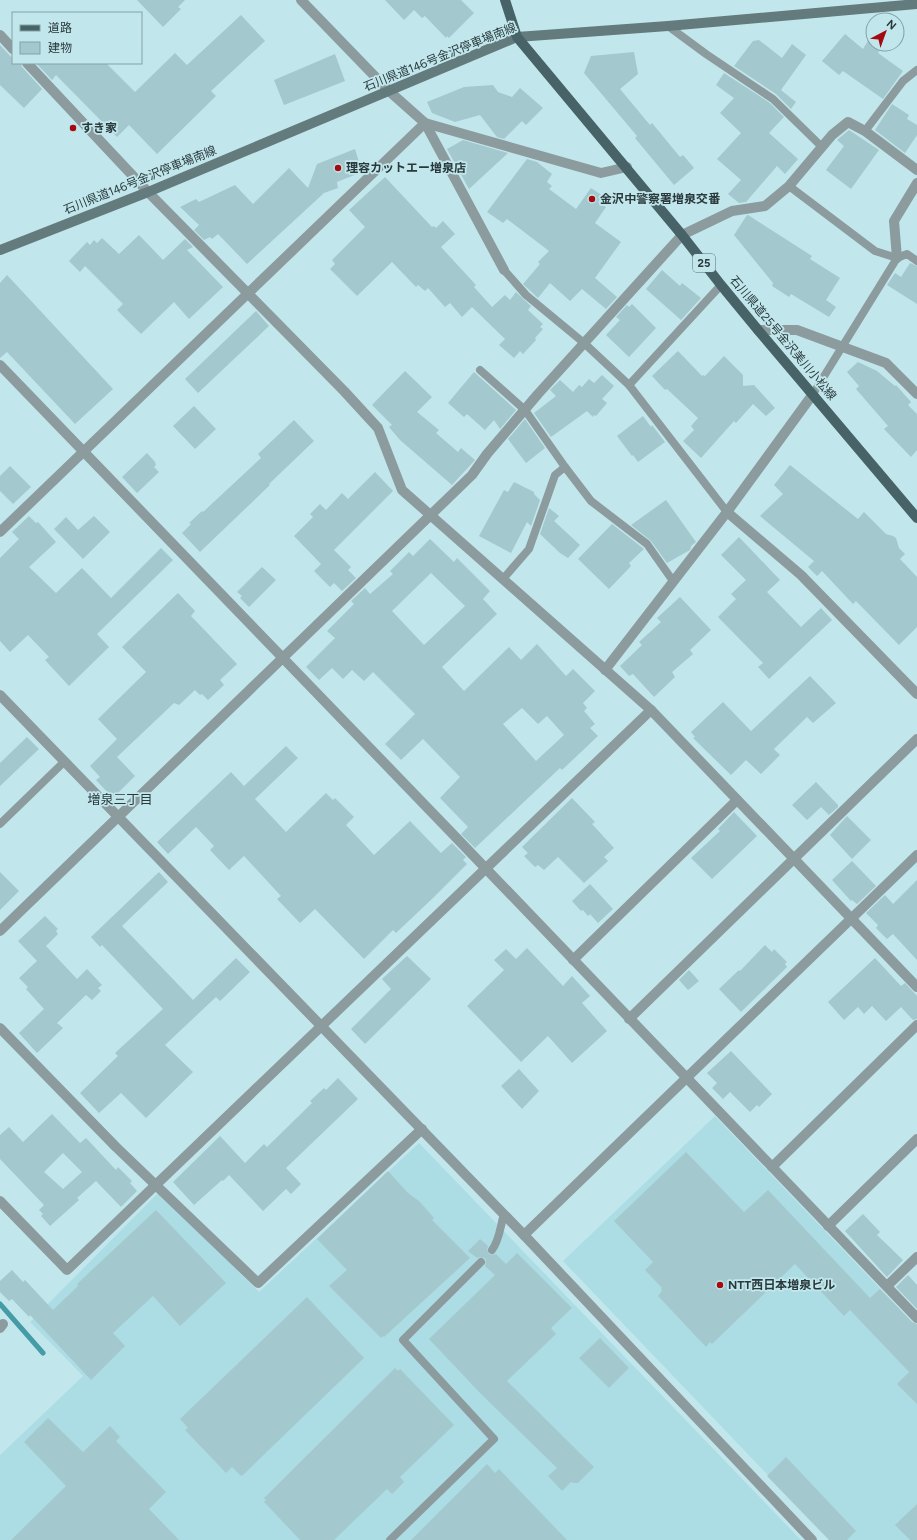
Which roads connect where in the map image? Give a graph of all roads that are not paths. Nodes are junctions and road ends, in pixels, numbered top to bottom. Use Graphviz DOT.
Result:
graph roads {
  1 [pos="301,0"];
  2 [pos="505,0"];
  3 [pos="917,4"];
  4 [pos="668,26"];
  5 [pos="0,35"];
  6 [pos="517,37"];
  7 [pos="12,48"];
  8 [pos="28,64"];
  9 [pos="917,70"];
  10 [pos="389,91"];
  11 [pos="425,123"];
  12 [pos="865,131"];
  13 [pos="822,147"];
  14 [pos="627,167"];
  15 [pos="917,170"];
  16 [pos="917,183"];
  17 [pos="789,186"];
  18 [pos="148,192"];
  19 [pos="682,234"];
  20 [pos="0,250"];
  21 [pos="897,258"];
  22 [pos="917,261"];
  23 [pos="504,270"];
  24 [pos="721,285"];
  25 [pos="248,293"];
  26 [pos="758,330"];
  27 [pos="584,343"];
  28 [pos="841,346"];
  29 [pos="0,365"];
  30 [pos="480,370"];
  31 [pos="629,385"];
  32 [pos="813,394"];
  33 [pos="917,394"];
  34 [pos="525,410"];
  35 [pos="84,451"];
  36 [pos="565,467"];
  37 [pos="727,512"];
  38 [pos="431,515"];
  39 [pos="917,518"];
  40 [pos="0,532"];
  41 [pos="503,579"];
  42 [pos="674,581"];
  43 [pos="284,657"];
  44 [pos="605,670"];
  45 [pos="917,694"];
  46 [pos="0,695"];
  47 [pos="651,710"];
  48 [pos="917,739"];
  49 [pos="65,761"];
  50 [pos="737,800"];
  51 [pos="119,817"];
  52 [pos="0,824"];
  53 [pos="917,855"];
  54 [pos="794,859"];
  55 [pos="485,869"];
  56 [pos="851,919"];
  57 [pos="0,931"];
  58 [pos="573,960"];
  59 [pos="917,987"];
  60 [pos="629,1019"];
  61 [pos="917,1025"];
  62 [pos="321,1026"];
  63 [pos="0,1028"];
  64 [pos="686,1078"];
  65 [pos="422,1130"];
  66 [pos="917,1139"];
  67 [pos="772,1167"];
  68 [pos="155,1185"];
  69 [pos="0,1201"];
  70 [pos="504,1214"];
  71 [pos="828,1226"];
  72 [pos="524,1235"];
  73 [pos="492,1250"];
  74 [pos="917,1257"];
  75 [pos="481,1262"];
  76 [pos="887,1286"];
  77 [pos="917,1318"];
  78 [pos="390,1540"];
  79 [pos="812,1540"];
  1 -- 10 [label="street"];
  2 -- 6 [label="main road, 石川県道25号金沢美川小松線 / 25"];
  3 -- 4 [label="main road, 石川県道146号金沢停車場南線"];
  4 -- 6 [label="main road, 石川県道146号金沢停車場南線"];
  4 -- 13 [label="lane"];
  5 -- 7 [label="street"];
  6 -- 10 [label="main road, 石川県道146号金沢停車場南線"];
  6 -- 14 [label="main road, 石川県道25号金沢美川小松線 / 25"];
  8 -- 18 [label="street"];
  9 -- 12 [label="lane"];
  10 -- 11 [label="street"];
  10 -- 18 [label="main road, 石川県道146号金沢停車場南線"];
  11 -- 14 [label="street"];
  11 -- 23 [label="street"];
  11 -- 25 [label="street"];
  12 -- 13 [label="street"];
  12 -- 15 [label="street"];
  13 -- 17 [label="street"];
  14 -- 19 [label="main road, 石川県道25号金沢美川小松線 / 25"];
  16 -- 21 [label="street"];
  17 -- 19 [label="street"];
  17 -- 21 [label="lane"];
  18 -- 20 [label="main road, 石川県道146号金沢停車場南線"];
  18 -- 25 [label="street"];
  19 -- 24 [label="main road, 石川県道25号金沢美川小松線 / 25"];
  19 -- 27 [label="street"];
  21 -- 22 [label="lane"];
  21 -- 28 [label="lane"];
  23 -- 27 [label="lane"];
  24 -- 26 [label="main road, 石川県道25号金沢美川小松線 / 25"];
  24 -- 31 [label="lane"];
  25 -- 35 [label="street"];
  25 -- 38 [label="street"];
  26 -- 28 [label="street"];
  26 -- 32 [label="main road, 石川県道25号金沢美川小松線 / 25"];
  27 -- 31 [label="lane"];
  27 -- 34 [label="street"];
  28 -- 32 [label="lane"];
  28 -- 33 [label="street"];
  29 -- 35 [label="street"];
  30 -- 34 [label="lane"];
  31 -- 37 [label="lane"];
  32 -- 37 [label="street"];
  32 -- 39 [label="main road, 石川県道25号金沢美川小松線 / 25"];
  34 -- 36 [label="lane"];
  34 -- 38 [label="street"];
  35 -- 40 [label="street"];
  35 -- 43 [label="street"];
  36 -- 41 [label="lane"];
  36 -- 42 [label="lane"];
  37 -- 42 [label="street"];
  37 -- 45 [label="street"];
  38 -- 41 [label="street"];
  38 -- 43 [label="street"];
  41 -- 44 [label="street"];
  42 -- 44 [label="street"];
  43 -- 51 [label="street"];
  43 -- 55 [label="street"];
  44 -- 47 [label="street"];
  46 -- 49 [label="street"];
  47 -- 50 [label="street"];
  47 -- 55 [label="street"];
  48 -- 54 [label="street"];
  49 -- 51 [label="street"];
  49 -- 52 [label="lane"];
  50 -- 54 [label="street"];
  50 -- 58 [label="street"];
  51 -- 57 [label="street"];
  51 -- 62 [label="street"];
  53 -- 56 [label="street"];
  54 -- 56 [label="street"];
  54 -- 60 [label="street"];
  55 -- 58 [label="street"];
  55 -- 62 [label="street"];
  56 -- 59 [label="street"];
  56 -- 64 [label="street"];
  58 -- 60 [label="street"];
  60 -- 64 [label="street"];
  61 -- 67 [label="street"];
  62 -- 65 [label="street"];
  62 -- 68 [label="street"];
  63 -- 68 [label="street"];
  64 -- 67 [label="street"];
  64 -- 72 [label="street"];
  65 -- 68 [label="street"];
  65 -- 70 [label="street"];
  66 -- 71 [label="street"];
  67 -- 71 [label="street"];
  68 -- 69 [label="street"];
  70 -- 72 [label="street"];
  70 -- 73 [label="lane"];
  71 -- 76 [label="street"];
  72 -- 79 [label="street"];
  74 -- 76 [label="street"];
  75 -- 78 [label="lane"];
  76 -- 77 [label="street"];
}
